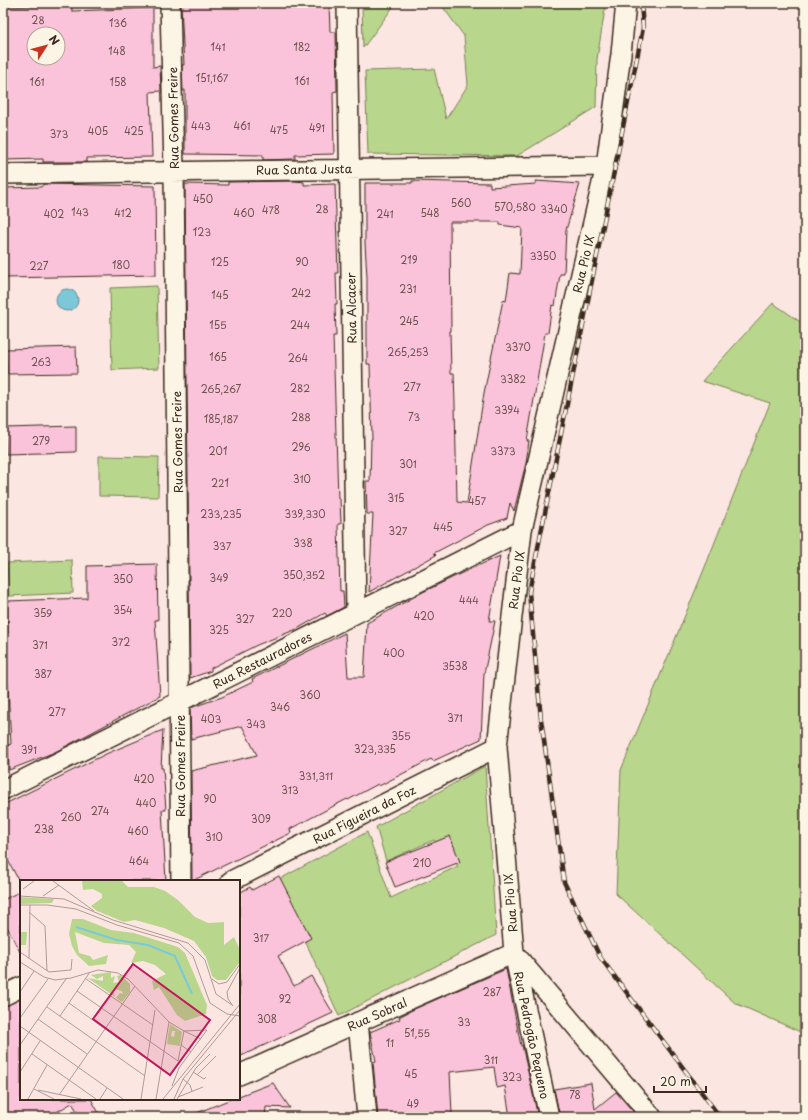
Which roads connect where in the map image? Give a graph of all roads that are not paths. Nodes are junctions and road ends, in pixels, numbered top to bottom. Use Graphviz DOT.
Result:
graph roads {
  1 [pos="170,3"];
  2 [pos="347,3"];
  3 [pos="626,3"];
  4 [pos="606,166"];
  5 [pos="349,169"];
  6 [pos="174,171"];
  7 [pos="3,174"];
  8 [pos="522,530"];
  9 [pos="356,613"];
  10 [pos="180,701"];
  11 [pos="497,747"];
  12 [pos="3,790"];
  13 [pos="181,880"];
  14 [pos="233,880"];
  15 [pos="514,953"];
  16 [pos="20,988"];
  17 [pos="3,996"];
  18 [pos="358,1022"];
  19 [pos="240,1075"];
  20 [pos="367,1117"];
  21 [pos="549,1117"];
  22 [pos="652,1117"];
  1 -- 6 [label="street, Rua Gomes Freire"];
  2 -- 5 [label="street, Rua Alcacer"];
  3 -- 4 [label="street, Rua Pio IX"];
  4 -- 5 [label="street, Rua Santa Justa"];
  4 -- 8 [label="street, Rua Pio IX"];
  5 -- 6 [label="street, Rua Santa Justa"];
  5 -- 9 [label="street, Rua Alcacer"];
  6 -- 7 [label="street, Rua Santa Justa"];
  6 -- 10 [label="street, Rua Gomes Freire"];
  8 -- 9 [label="street, Rua Restauradores"];
  8 -- 11 [label="street, Rua Pio IX"];
  9 -- 10 [label="street, Rua Restauradores"];
  10 -- 12 [label="street, Rua Restauradores"];
  10 -- 13 [label="street, Rua Gomes Freire"];
  11 -- 14 [label="street, Rua Figueira da Foz"];
  11 -- 15 [label="street, Rua Pio IX"];
  15 -- 18 [label="street, Rua Sobral"];
  15 -- 21 [label="street, Rua Pedrogão Pequeno"];
  15 -- 22 [label="street"];
  16 -- 17 [label="street"];
  18 -- 19 [label="street, Rua Sobral"];
  18 -- 20 [label="street"];
}
